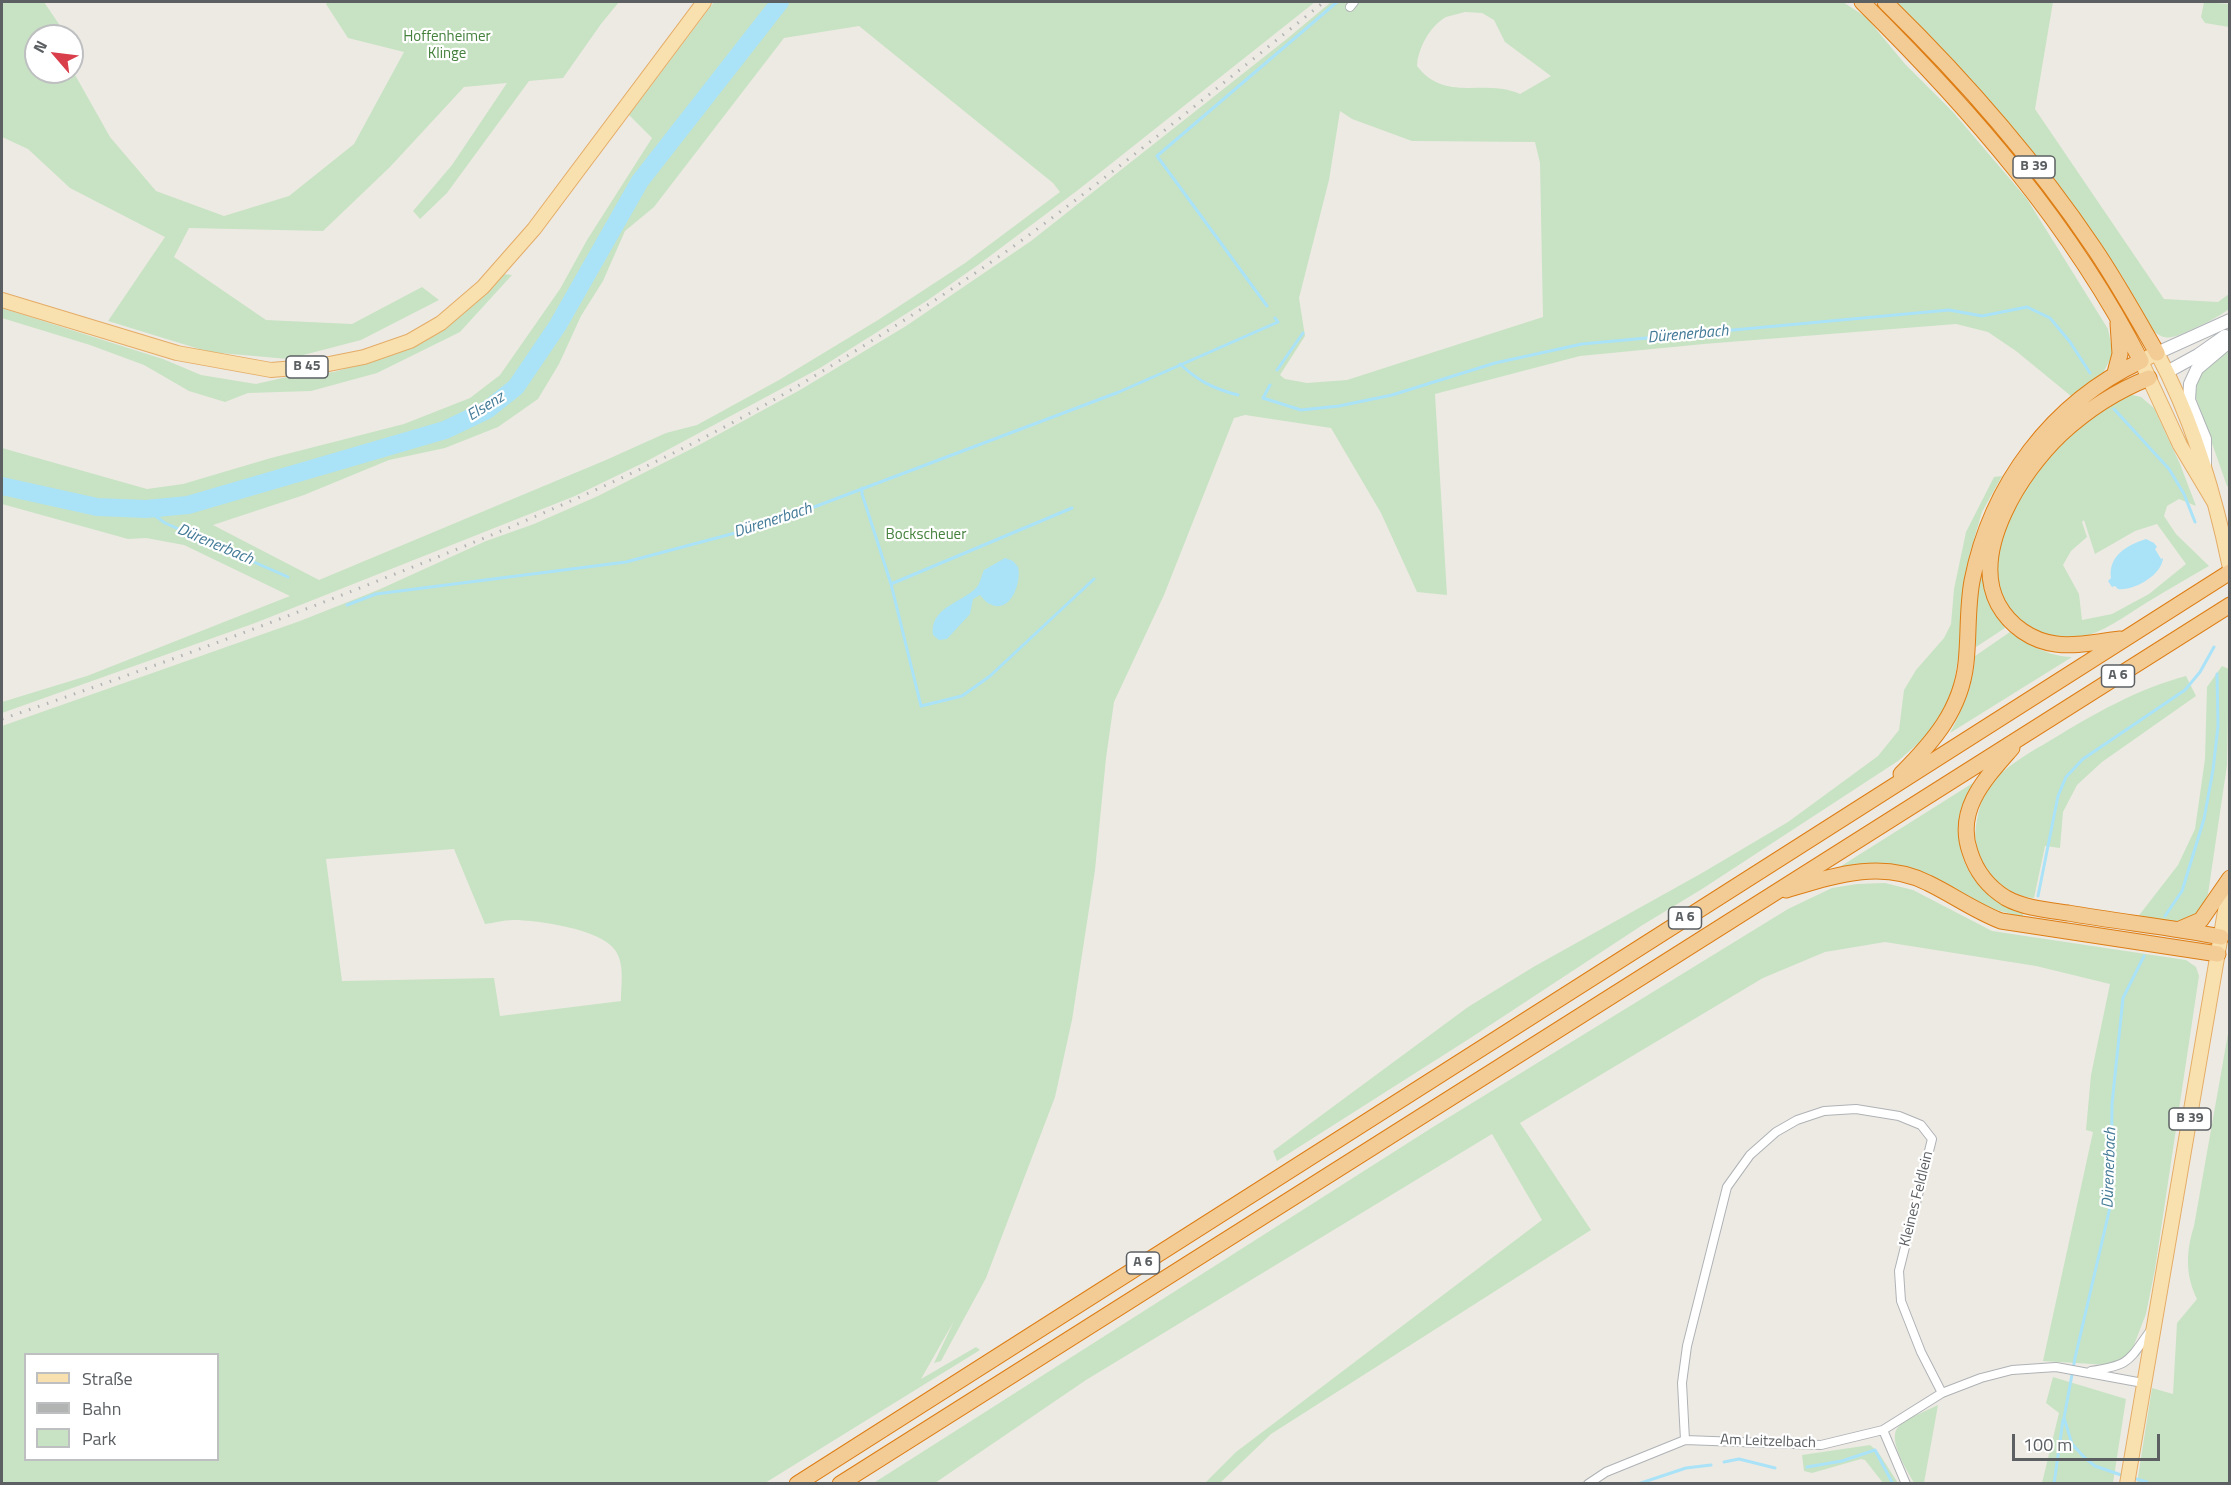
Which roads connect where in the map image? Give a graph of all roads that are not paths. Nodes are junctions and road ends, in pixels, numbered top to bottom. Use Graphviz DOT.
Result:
graph roads {
  1 [pos="704,2"];
  2 [pos="1863,2"];
  3 [pos="1884,2"];
  4 [pos="2,300"];
  5 [pos="2118,317"];
  6 [pos="2229,320"];
  7 [pos="2229,333"];
  8 [pos="2229,341"];
  9 [pos="2157,353"];
  10 [pos="2141,361"];
  11 [pos="2167,372"];
  12 [pos="2115,373"];
  13 [pos="2149,378"];
  14 [pos="2205,469"];
  15 [pos="2214,502"];
  16 [pos="2229,570"];
  17 [pos="2229,605"];
  18 [pos="2126,638"];
  19 [pos="2023,735"];
  20 [pos="1882,794"];
  21 [pos="2229,880"];
  22 [pos="1771,894"];
  23 [pos="2180,929"];
  24 [pos="2222,938"];
  25 [pos="2218,954"];
  26 [pos="2153,1327"];
  27 [pos="2083,1371"];
  28 [pos="2143,1383"];
  29 [pos="1942,1393"];
  30 [pos="1883,1430"];
  31 [pos="1685,1440"];
  32 [pos="797,1484"];
  33 [pos="840,1484"];
  34 [pos="1587,1484"];
  35 [pos="1905,1484"];
  36 [pos="2127,1484"];
  1 -- 4 [label="main road, B 45"];
  2 -- 5 [label="highway, B 39"];
  3 -- 9 [label="highway, B 39"];
  5 -- 10 [label="highway, B 39"];
  5 -- 12 [label="highway"];
  6 -- 9 [label="main road"];
  7 -- 11 [label="main road"];
  8 -- 14 [label="main road"];
  9 -- 10 [label="main road"];
  9 -- 11 [label="main road, B 39"];
  10 -- 12 [label="highway"];
  10 -- 13 [label="main road, B 39"];
  11 -- 13 [label="main road"];
  11 -- 14 [label="main road, B 39"];
  12 -- 20 [label="highway"];
  13 -- 15 [label="main road, B 39"];
  13 -- 18 [label="highway"];
  14 -- 15 [label="main road, B 39"];
  15 -- 16 [label="main road, B 39"];
  16 -- 18 [label="highway, A 6"];
  17 -- 19 [label="highway, A 6"];
  18 -- 20 [label="highway, A 6"];
  19 -- 22 [label="highway, A 6"];
  19 -- 23 [label="highway"];
  20 -- 32 [label="highway, A 6"];
  21 -- 23 [label="highway"];
  21 -- 24 [label="main road, B 39"];
  22 -- 25 [label="highway"];
  22 -- 33 [label="highway, A 6"];
  23 -- 24 [label="highway"];
  24 -- 25 [label="main road, B 39"];
  25 -- 26 [label="main road, B 39"];
  26 -- 27 [label="street, Am Leitzelbach"];
  26 -- 28 [label="main road, B 39"];
  27 -- 28 [label="street, Am Leitzelbach"];
  27 -- 29 [label="street, Am Leitzelbach"];
  28 -- 36 [label="main road, B 39"];
  29 -- 30 [label="street, Am Leitzelbach"];
  29 -- 31 [label="street, Kleines Feldlein"];
  30 -- 31 [label="street, Am Leitzelbach"];
  30 -- 35 [label="street"];
  31 -- 34 [label="street, Am Leitzelbach"];
}
